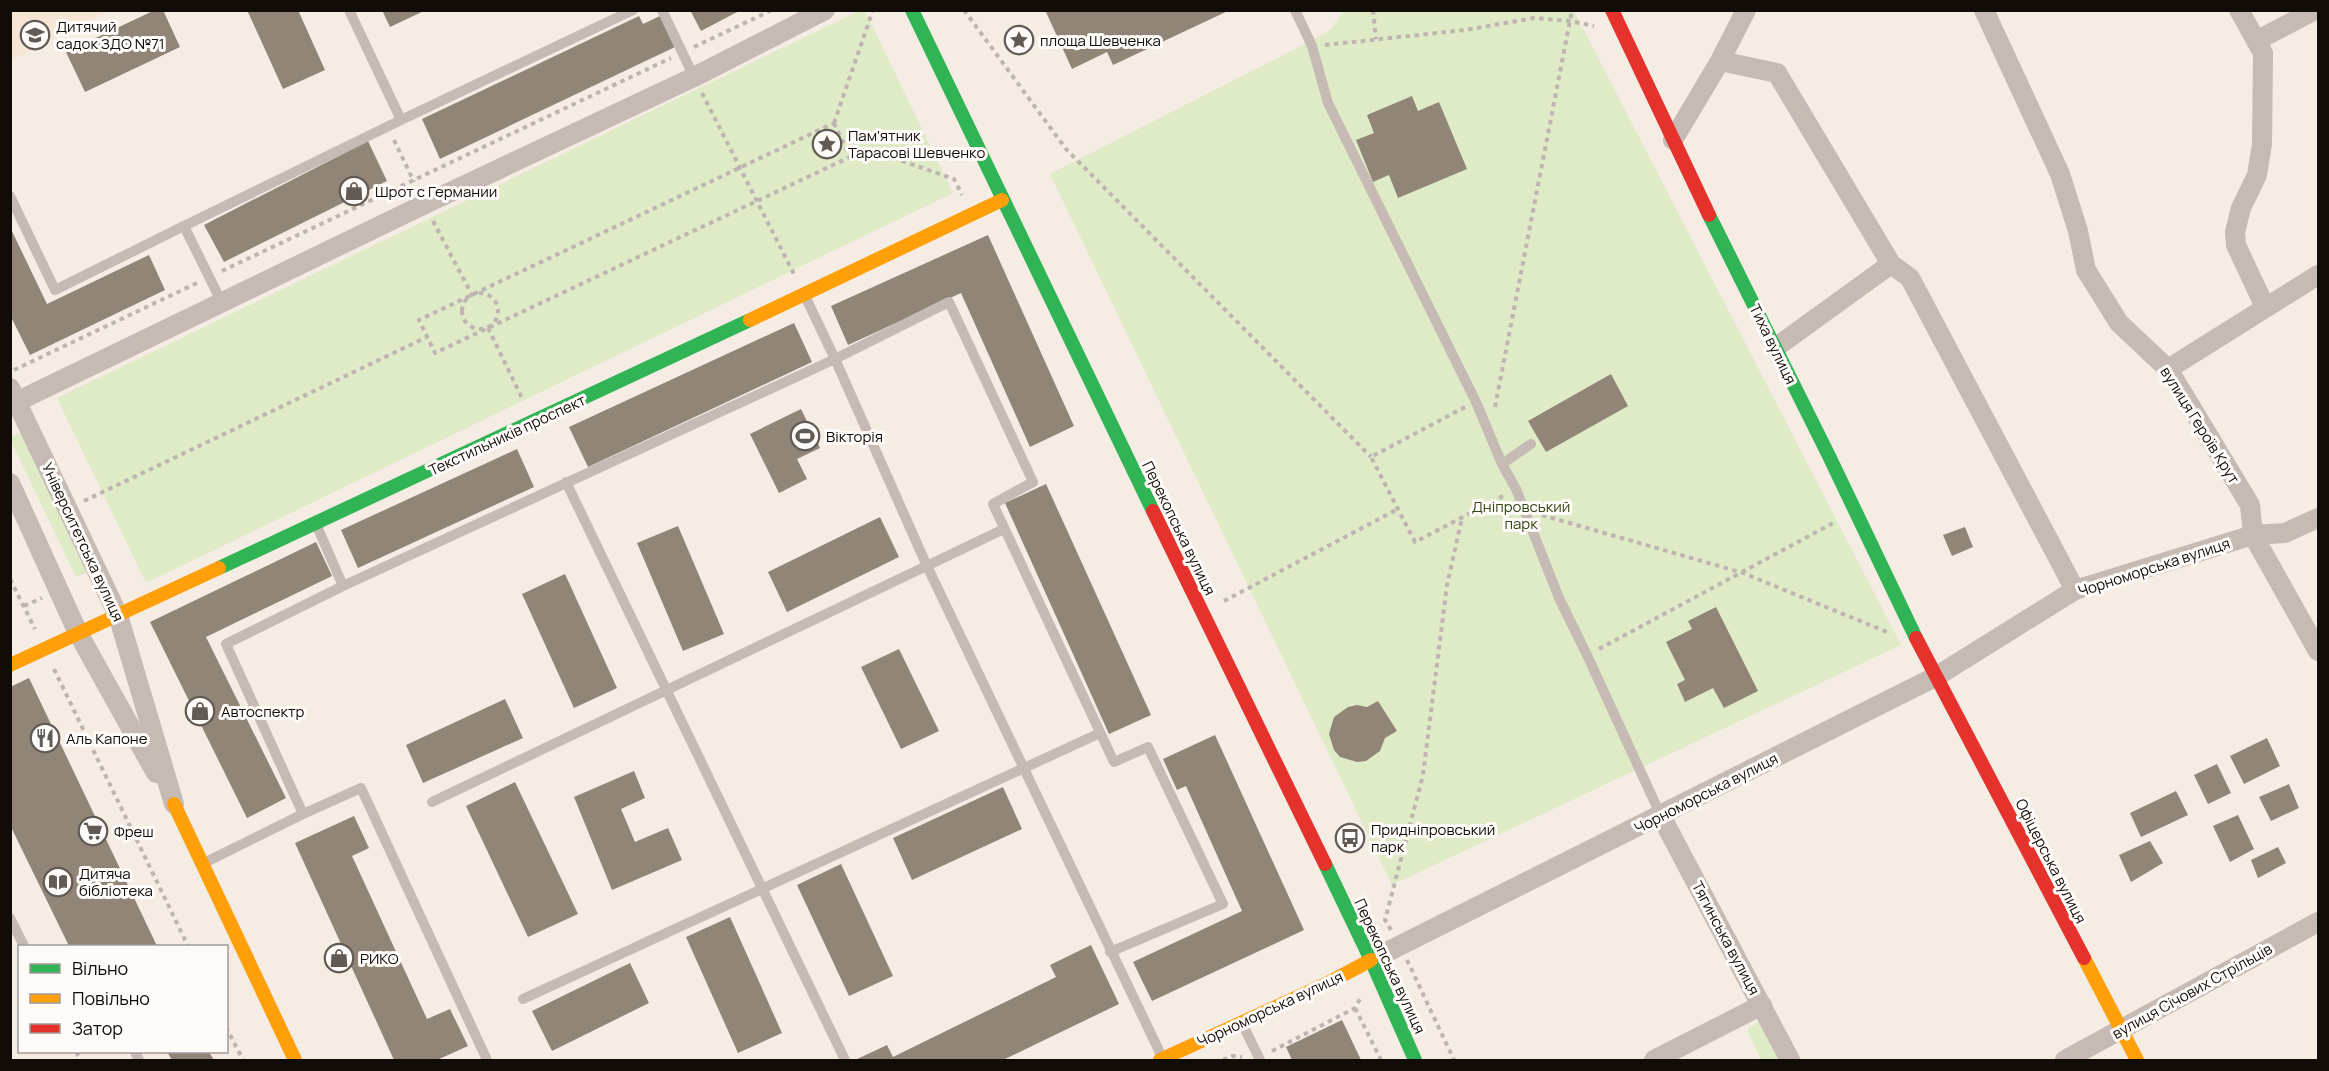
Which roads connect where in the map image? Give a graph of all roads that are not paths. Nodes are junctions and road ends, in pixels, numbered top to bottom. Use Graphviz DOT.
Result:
graph roads {
  1 [pos="349,10"];
  2 [pos="633,10"];
  3 [pos="662,10"];
  4 [pos="825,10"];
  5 [pos="912,10"];
  6 [pos="1295,10"];
  7 [pos="1612,10"];
  8 [pos="1746,10"];
  9 [pos="1984,10"];
  10 [pos="2239,10"];
  11 [pos="2315,10"];
  12 [pos="2256,41"];
  13 [pos="1720,61"];
  14 [pos="694,77"];
  15 [pos="401,120"];
  16 [pos="1673,140"];
  17 [pos="10,196"];
  18 [pos="1002,200"];
  19 [pos="184,226"];
  20 [pos="1891,264"];
  21 [pos="2319,275"];
  22 [pos="805,296"];
  23 [pos="222,303"];
  24 [pos="2265,307"];
  25 [pos="1775,348"];
  26 [pos="836,358"];
  27 [pos="2168,369"];
  28 [pos="13,398"];
  29 [pos="1531,444"];
  30 [pos="1502,464"];
  31 [pos="566,482"];
  32 [pos="10,483"];
  33 [pos="2319,518"];
  34 [pos="316,524"];
  35 [pos="1004,529"];
  36 [pos="2253,536"];
  37 [pos="927,566"];
  38 [pos="344,586"];
  39 [pos="2075,590"];
  40 [pos="118,615"];
  41 [pos="78,633"];
  42 [pos="2319,651"];
  43 [pos="10,664"];
  44 [pos="1937,676"];
  45 [pos="667,690"];
  46 [pos="1100,733"];
  47 [pos="1023,768"];
  48 [pos="432,802"];
  49 [pos="174,804"];
  50 [pos="303,814"];
  51 [pos="1661,816"];
  52 [pos="202,864"];
  53 [pos="762,888"];
  54 [pos="10,918"];
  55 [pos="2319,922"];
  56 [pos="24,945"];
  57 [pos="1110,952"];
  58 [pos="1371,960"];
  59 [pos="523,999"];
  60 [pos="1762,1005"];
  61 [pos="1242,1022"];
  62 [pos="2120,1029"];
  63 [pos="1259,1059"];
  64 [pos="295,1060"];
  65 [pos="487,1060"];
  66 [pos="845,1060"];
  67 [pos="1161,1060"];
  68 [pos="1414,1060"];
  69 [pos="1654,1060"];
  70 [pos="1790,1060"];
  71 [pos="2065,1060"];
  72 [pos="2137,1060"];
  1 -- 15 [label="lane"];
  2 -- 15 [label="lane"];
  3 -- 14 [label="lane"];
  4 -- 14 [label="street"];
  5 -- 18 [label="street, Перекопська вулиця"];
  6 -- 30 [label="lane"];
  7 -- 16 [label="street, Тиха вулиця"];
  8 -- 13 [label="street"];
  9 -- 27 [label="street, вулиця Героїв Крут"];
  10 -- 12 [label="street"];
  11 -- 12 [label="street"];
  12 -- 24 [label="street"];
  13 -- 16 [label="street"];
  13 -- 20 [label="street"];
  14 -- 23 [label="street"];
  15 -- 19 [label="lane"];
  16 -- 25 [label="street, Тиха вулиця"];
  17 -- 19 [label="lane"];
  18 -- 22 [label="street, Текстильників проспект"];
  18 -- 58 [label="street, Перекопська вулиця"];
  19 -- 23 [label="lane"];
  20 -- 25 [label="street"];
  20 -- 39 [label="street"];
  21 -- 24 [label="street"];
  22 -- 26 [label="lane"];
  22 -- 34 [label="street, Текстильників проспект"];
  23 -- 28 [label="street"];
  24 -- 27 [label="street"];
  25 -- 44 [label="street, Тиха вулиця"];
  26 -- 31 [label="lane"];
  26 -- 35 [label="lane"];
  26 -- 37 [label="lane"];
  27 -- 36 [label="street, вулиця Героїв Крут"];
  28 -- 40 [label="street, Університетська вулиця"];
  29 -- 30 [label="lane"];
  30 -- 51 [label="lane"];
  31 -- 38 [label="lane"];
  31 -- 45 [label="lane"];
  32 -- 41 [label="street, Університетська вулиця"];
  33 -- 36 [label="street, Чорноморська вулиця"];
  34 -- 38 [label="lane"];
  34 -- 40 [label="street, Текстильників проспект"];
  35 -- 37 [label="lane"];
  35 -- 46 [label="lane"];
  36 -- 39 [label="street, Чорноморська вулиця"];
  36 -- 42 [label="street, вулиця Героїв Крут"];
  37 -- 45 [label="lane"];
  37 -- 47 [label="lane"];
  38 -- 50 [label="lane"];
  39 -- 44 [label="street, Чорноморська вулиця"];
  40 -- 41 [label="street, Текстильників проспект"];
  40 -- 49 [label="street, Університетська вулиця"];
  41 -- 43 [label="street, Текстильників проспект"];
  41 -- 49 [label="street, Університетська вулиця"];
  44 -- 51 [label="street, Чорноморська вулиця"];
  44 -- 62 [label="street, Офіцерська вулиця"];
  45 -- 48 [label="lane"];
  45 -- 53 [label="lane"];
  46 -- 47 [label="lane"];
  46 -- 57 [label="lane"];
  47 -- 53 [label="lane"];
  47 -- 57 [label="lane"];
  49 -- 52 [label="street, Університетська вулиця"];
  50 -- 52 [label="lane"];
  50 -- 65 [label="lane"];
  51 -- 58 [label="street, Чорноморська вулиця"];
  51 -- 60 [label="street, Тягинська вулиця"];
  52 -- 64 [label="street, Університетська вулиця"];
  53 -- 59 [label="lane"];
  53 -- 66 [label="lane"];
  54 -- 56 [label="lane"];
  55 -- 62 [label="street, вулиця Січових Стрільців"];
  57 -- 67 [label="lane"];
  58 -- 61 [label="street, Чорноморська вулиця"];
  58 -- 68 [label="street, Перекопська вулиця"];
  60 -- 69 [label="street"];
  60 -- 70 [label="street, Тягинська вулиця"];
  61 -- 63 [label="lane"];
  61 -- 67 [label="street, Чорноморська вулиця"];
  62 -- 71 [label="street, вулиця Січових Стрільців"];
  62 -- 72 [label="street, Офіцерська вулиця"];
}
